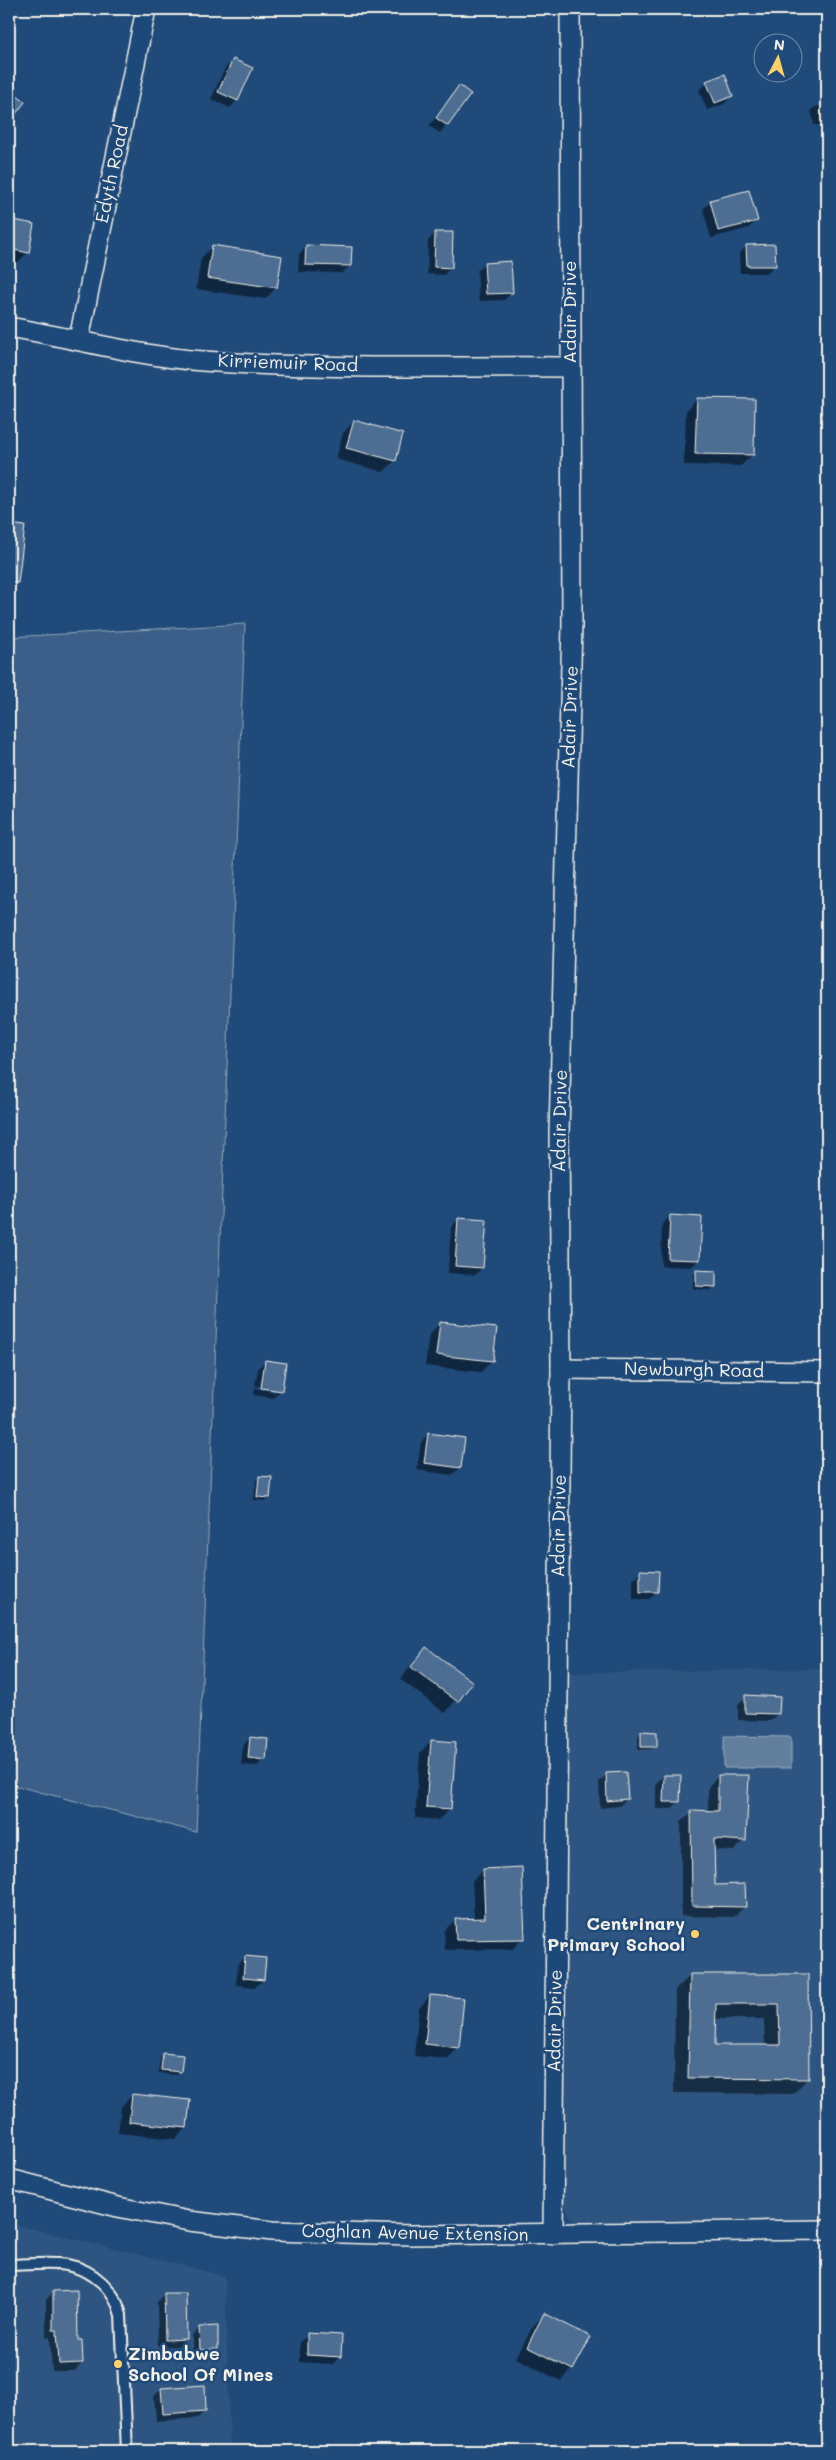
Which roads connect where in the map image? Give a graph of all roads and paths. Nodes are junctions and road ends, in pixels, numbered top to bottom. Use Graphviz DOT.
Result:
graph roads {
  1 [pos="146,9"];
  2 [pos="570,9"];
  3 [pos="9,327"];
  4 [pos="78,339"];
  5 [pos="570,367"];
  6 [pos="561,1369"];
  7 [pos="827,1372"];
  8 [pos="9,2179"];
  9 [pos="827,2230"];
  10 [pos="553,2234"];
  11 [pos="9,2265"];
  12 [pos="127,2451"];
  1 -- 4 [label="street, Edyth Road"];
  2 -- 5 [label="street, Adair Drive"];
  3 -- 4 [label="street, Kirriemuir Road"];
  4 -- 5 [label="street, Kirriemuir Road"];
  5 -- 6 [label="street, Adair Drive"];
  6 -- 7 [label="street, Newburgh Road"];
  6 -- 10 [label="street, Adair Drive"];
  8 -- 10 [label="street, Coghlan Avenue Extension"];
  9 -- 10 [label="street, Coghlan Avenue Extension"];
  11 -- 12 [label="lane"];
}
